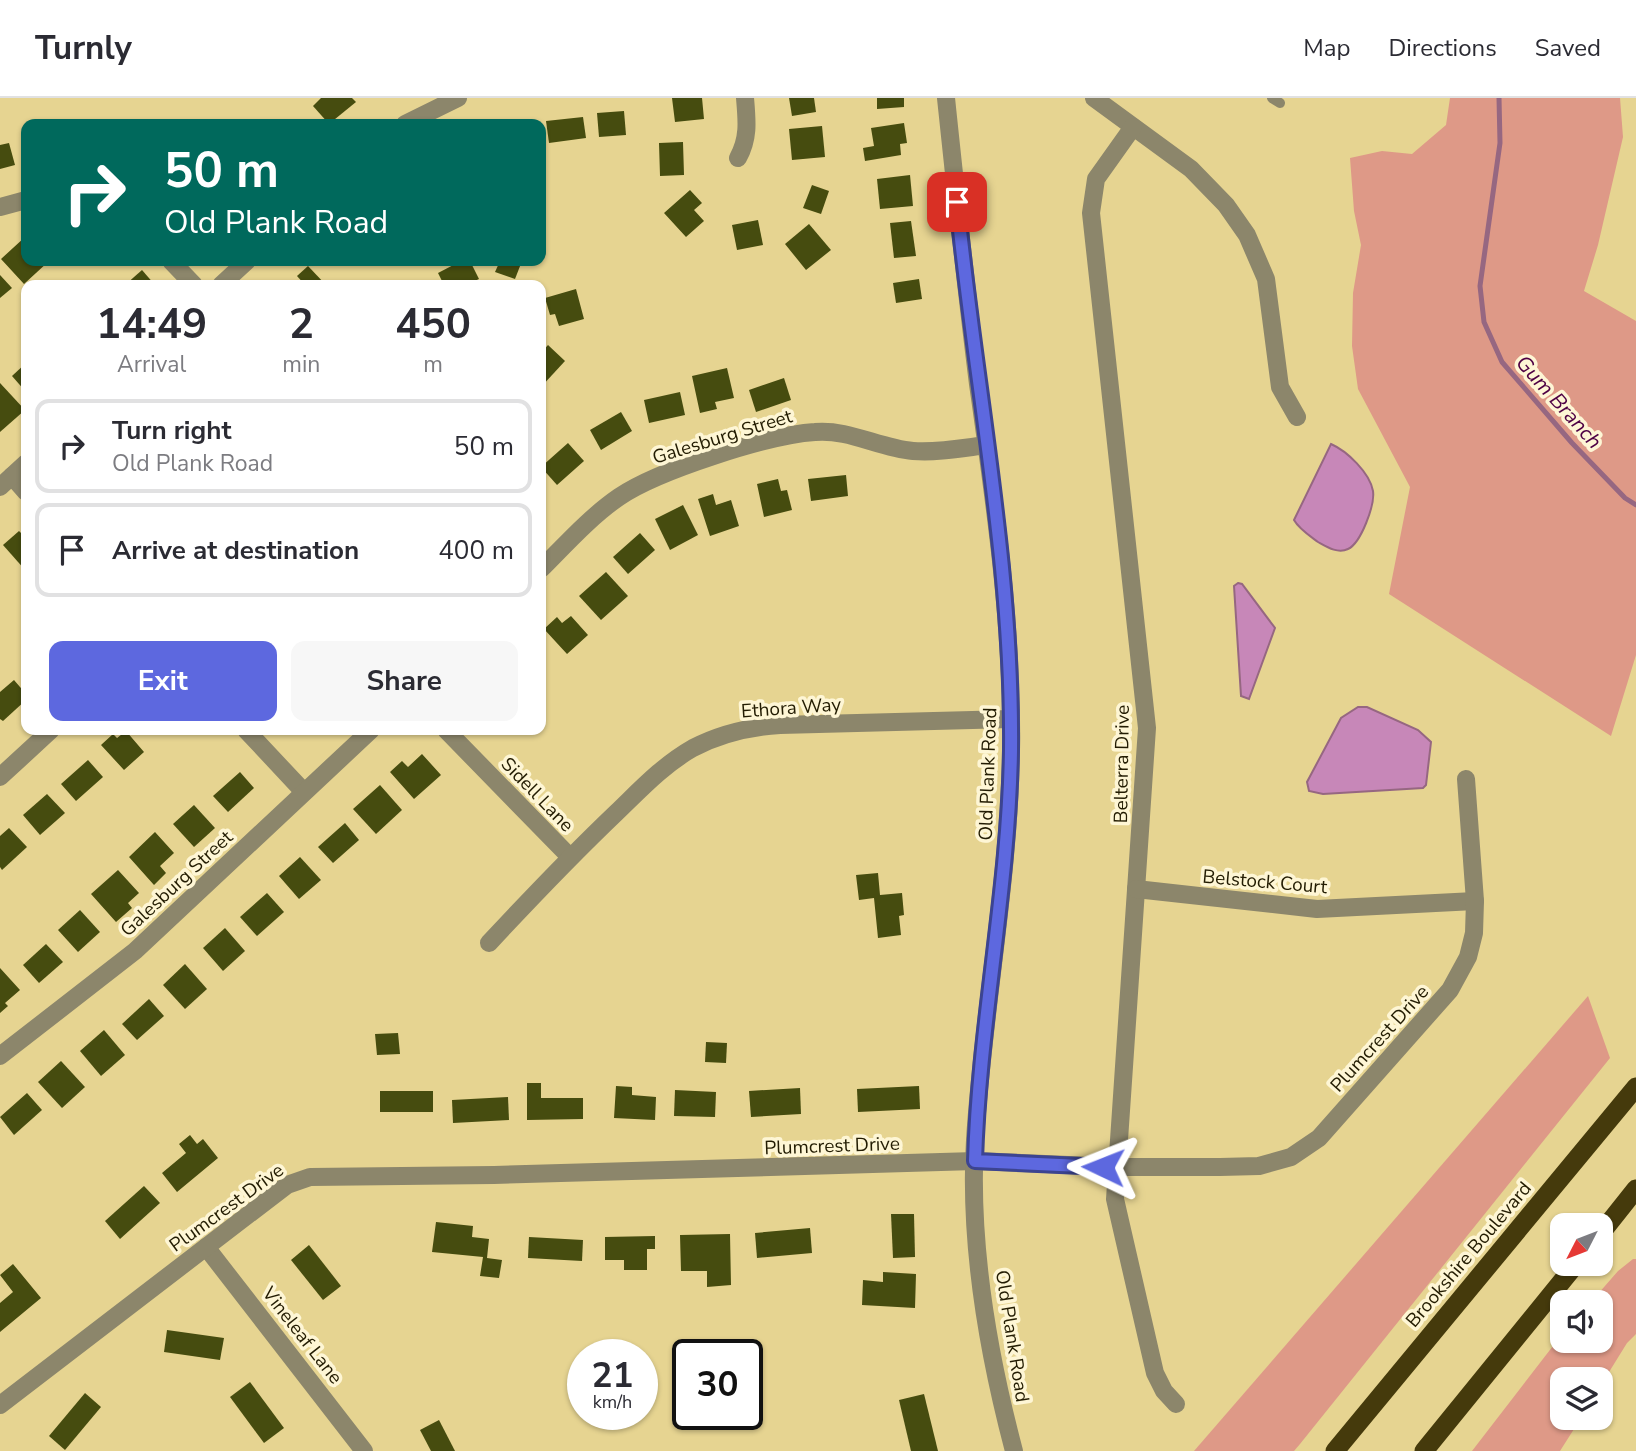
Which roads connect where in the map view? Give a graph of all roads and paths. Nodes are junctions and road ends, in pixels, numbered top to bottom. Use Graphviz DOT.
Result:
graph roads {
  1 [pos="458,98"];
  2 [pos="746,98"];
  3 [pos="946,98"];
  4 [pos="1094,98"];
  5 [pos="415,119"];
  6 [pos="1133,127"];
  7 [pos="738,158"];
  8 [pos="21,201"];
  9 [pos="0,207"];
  10 [pos="176,266"];
  11 [pos="242,266"];
  12 [pos="189,280"];
  13 [pos="226,280"];
  14 [pos="1297,416"];
  15 [pos="987,446"];
  16 [pos="21,468"];
  17 [pos="6,482"];
  18 [pos="546,564"];
  19 [pos="1011,719"];
  20 [pos="46,735"];
  21 [pos="251,735"];
  22 [pos="366,735"];
  23 [pos="451,735"];
  24 [pos="0,777"];
  25 [pos="1466,779"];
  26 [pos="304,792"];
  27 [pos="570,857"];
  28 [pos="1136,890"];
  29 [pos="1475,901"];
  30 [pos="489,943"];
  31 [pos="0,1056"];
  32 [pos="1636,1087"];
  33 [pos="975,1161"];
  34 [pos="1116,1167"];
  35 [pos="1636,1189"];
  36 [pos="1614,1217"];
  37 [pos="206,1247"];
  38 [pos="1566,1276"];
  39 [pos="1176,1404"];
  40 [pos="0,1405"];
  41 [pos="364,1451"];
  42 [pos="1014,1451"];
  43 [pos="1335,1451"];
  44 [pos="1424,1451"];
  1 -- 5 [label="street"];
  2 -- 7 [label="street"];
  3 -- 15 [label="street, Old Plank Road"];
  4 -- 6 [label="street"];
  6 -- 14 [label="street"];
  6 -- 28 [label="street, Belterra Drive"];
  8 -- 9 [label="street"];
  10 -- 12 [label="street"];
  11 -- 13 [label="street"];
  15 -- 18 [label="street, Galesburg Street"];
  15 -- 19 [label="street, Old Plank Road"];
  16 -- 17 [label="street"];
  19 -- 27 [label="street, Ethora Way"];
  19 -- 33 [label="street, Old Plank Road"];
  20 -- 24 [label="street"];
  21 -- 26 [label="street"];
  22 -- 26 [label="street, Galesburg Street"];
  23 -- 27 [label="street, Sidell Lane"];
  25 -- 29 [label="street, Plumcrest Drive"];
  26 -- 31 [label="street, Galesburg Street"];
  27 -- 30 [label="street, Ethora Way"];
  28 -- 29 [label="street, Belstock Court"];
  28 -- 34 [label="street, Belterra Drive"];
  29 -- 34 [label="street, Plumcrest Drive"];
  32 -- 43 [label="highway, Brookshire Boulevard"];
  33 -- 34 [label="street, Plumcrest Drive"];
  33 -- 37 [label="street, Plumcrest Drive"];
  33 -- 42 [label="street, Old Plank Road"];
  34 -- 39 [label="street, Belterra Drive"];
  35 -- 36 [label="highway"];
  37 -- 40 [label="street, Plumcrest Drive"];
  37 -- 41 [label="street, Vineleaf Lane"];
  38 -- 44 [label="highway"];
}
